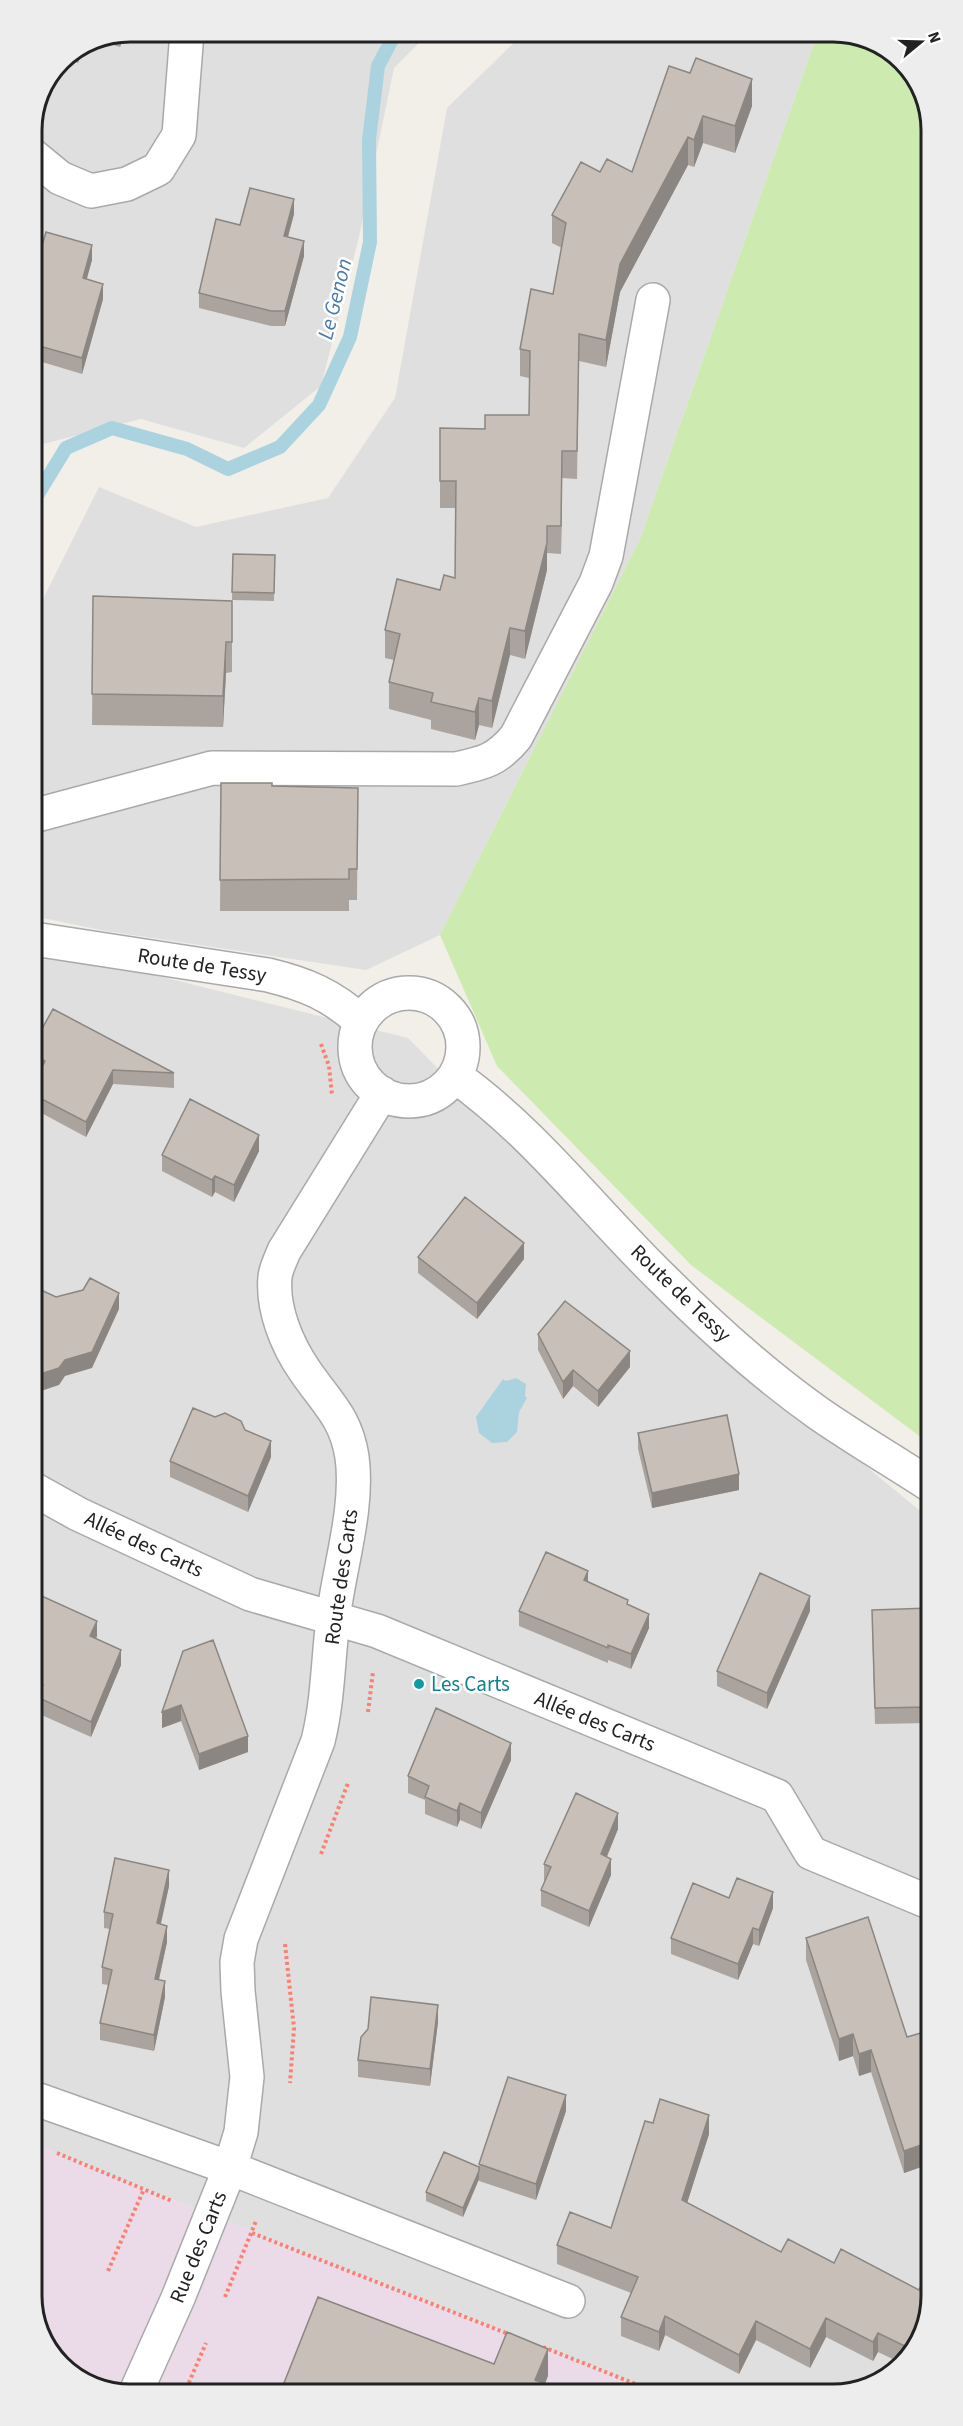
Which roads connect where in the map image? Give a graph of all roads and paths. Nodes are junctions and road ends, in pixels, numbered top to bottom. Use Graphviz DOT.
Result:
graph roads {
  1 [pos="186,42"];
  2 [pos="42,163"];
  3 [pos="653,300"];
  4 [pos="42,814"];
  5 [pos="42,940"];
  6 [pos="360,1021"];
  7 [pos="455,1076"];
  8 [pos="382,1093"];
  9 [pos="921,1479"];
  10 [pos="42,1494"];
  11 [pos="333,1619"];
  12 [pos="921,1899"];
  13 [pos="246,2094"];
  14 [pos="42,2101"];
  15 [pos="47,2149"];
  16 [pos="230,2168"];
  17 [pos="144,2189"];
  18 [pos="174,2202"];
  19 [pos="252,2233"];
  20 [pos="108,2271"];
  21 [pos="568,2301"];
  22 [pos="519,2338"];
  23 [pos="542,2347"];
  24 [pos="139,2384"];
  25 [pos="635,2384"];
  1 -- 2 [label="street"];
  3 -- 4 [label="street"];
  5 -- 6 [label="street, Route de Tessy"];
  6 -- 7 [label="street"];
  6 -- 8 [label="street"];
  7 -- 8 [label="street"];
  7 -- 9 [label="street, Route de Tessy"];
  8 -- 11 [label="street, Route des Carts"];
  10 -- 11 [label="street, Allée des Carts"];
  11 -- 12 [label="street, Allée des Carts"];
  11 -- 13 [label="street, Route des Carts"];
  13 -- 16 [label="street, Rue des Carts"];
  14 -- 16 [label="street"];
  15 -- 17 [label="path"];
  16 -- 21 [label="street"];
  16 -- 24 [label="street, Rue des Carts"];
  17 -- 18 [label="path"];
  17 -- 20 [label="path"];
  19 -- 22 [label="path"];
  23 -- 25 [label="path"];
}
